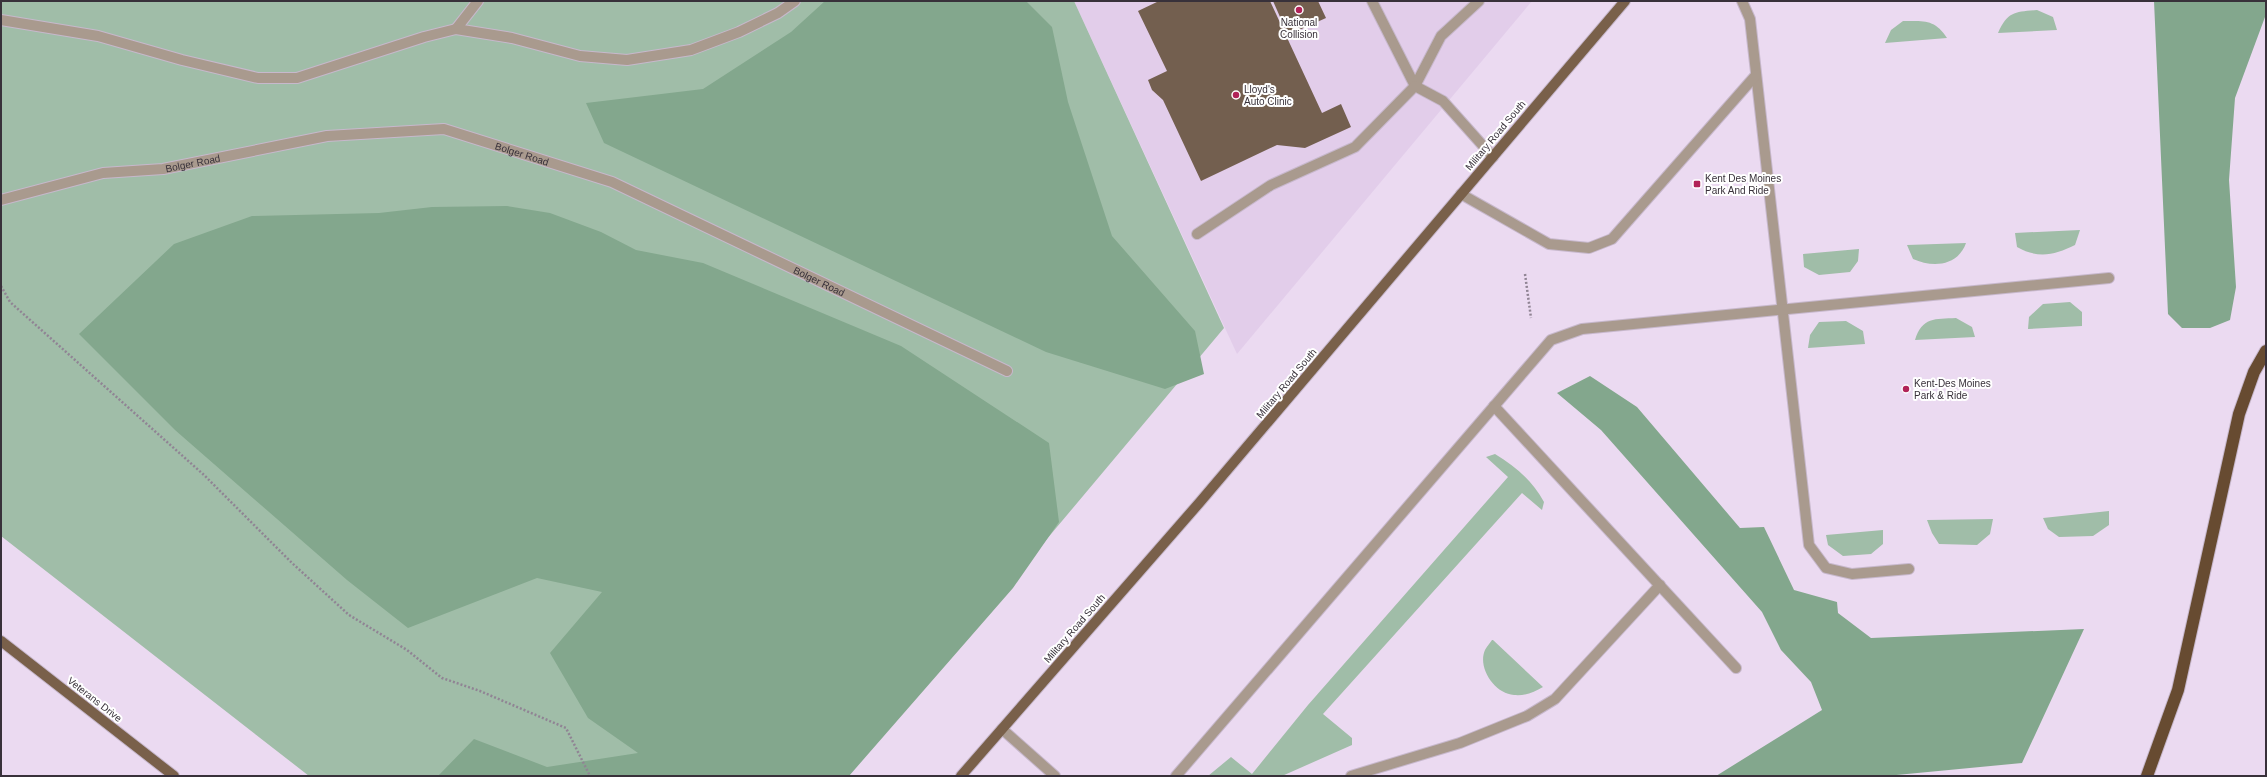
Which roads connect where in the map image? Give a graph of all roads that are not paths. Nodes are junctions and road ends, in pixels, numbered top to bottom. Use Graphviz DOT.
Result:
graph roads {
  1 [pos="478,1"];
  2 [pos="795,1"];
  3 [pos="1372,1"];
  4 [pos="1479,1"];
  5 [pos="1625,1"];
  6 [pos="1742,1"];
  7 [pos="1,20"];
  8 [pos="456,29"];
  9 [pos="1756,74"];
  10 [pos="1415,86"];
  11 [pos="1493,157"];
  12 [pos="1461,194"];
  13 [pos="1,200"];
  14 [pos="1197,234"];
  15 [pos="2109,278"];
  16 [pos="1782,309"];
  17 [pos="2266,351"];
  18 [pos="1007,371"];
  19 [pos="1494,406"];
  20 [pos="1909,569"];
  21 [pos="1660,585"];
  22 [pos="1,641"];
  23 [pos="1736,668"];
  24 [pos="1002,729"];
  25 [pos="174,776"];
  26 [pos="961,776"];
  27 [pos="1055,776"];
  28 [pos="1176,776"];
  29 [pos="1351,776"];
  30 [pos="2147,776"];
  1 -- 8 [label="lane"];
  2 -- 8 [label="lane"];
  3 -- 10 [label="lane"];
  4 -- 10 [label="lane"];
  5 -- 11 [label="main road, Military Road South"];
  6 -- 9 [label="lane"];
  7 -- 8 [label="lane"];
  9 -- 12 [label="lane"];
  9 -- 16 [label="lane"];
  10 -- 11 [label="lane"];
  10 -- 14 [label="lane"];
  11 -- 12 [label="main road, Military Road South"];
  12 -- 24 [label="main road, Military Road South"];
  13 -- 18 [label="lane, Bolger Road"];
  15 -- 16 [label="lane"];
  16 -- 19 [label="lane"];
  16 -- 20 [label="lane"];
  17 -- 30 [label="highway"];
  19 -- 21 [label="lane"];
  19 -- 28 [label="lane"];
  21 -- 23 [label="lane"];
  21 -- 29 [label="lane"];
  22 -- 25 [label="main road, Veterans Drive"];
  24 -- 26 [label="main road, Military Road South"];
  24 -- 27 [label="lane"];
}
